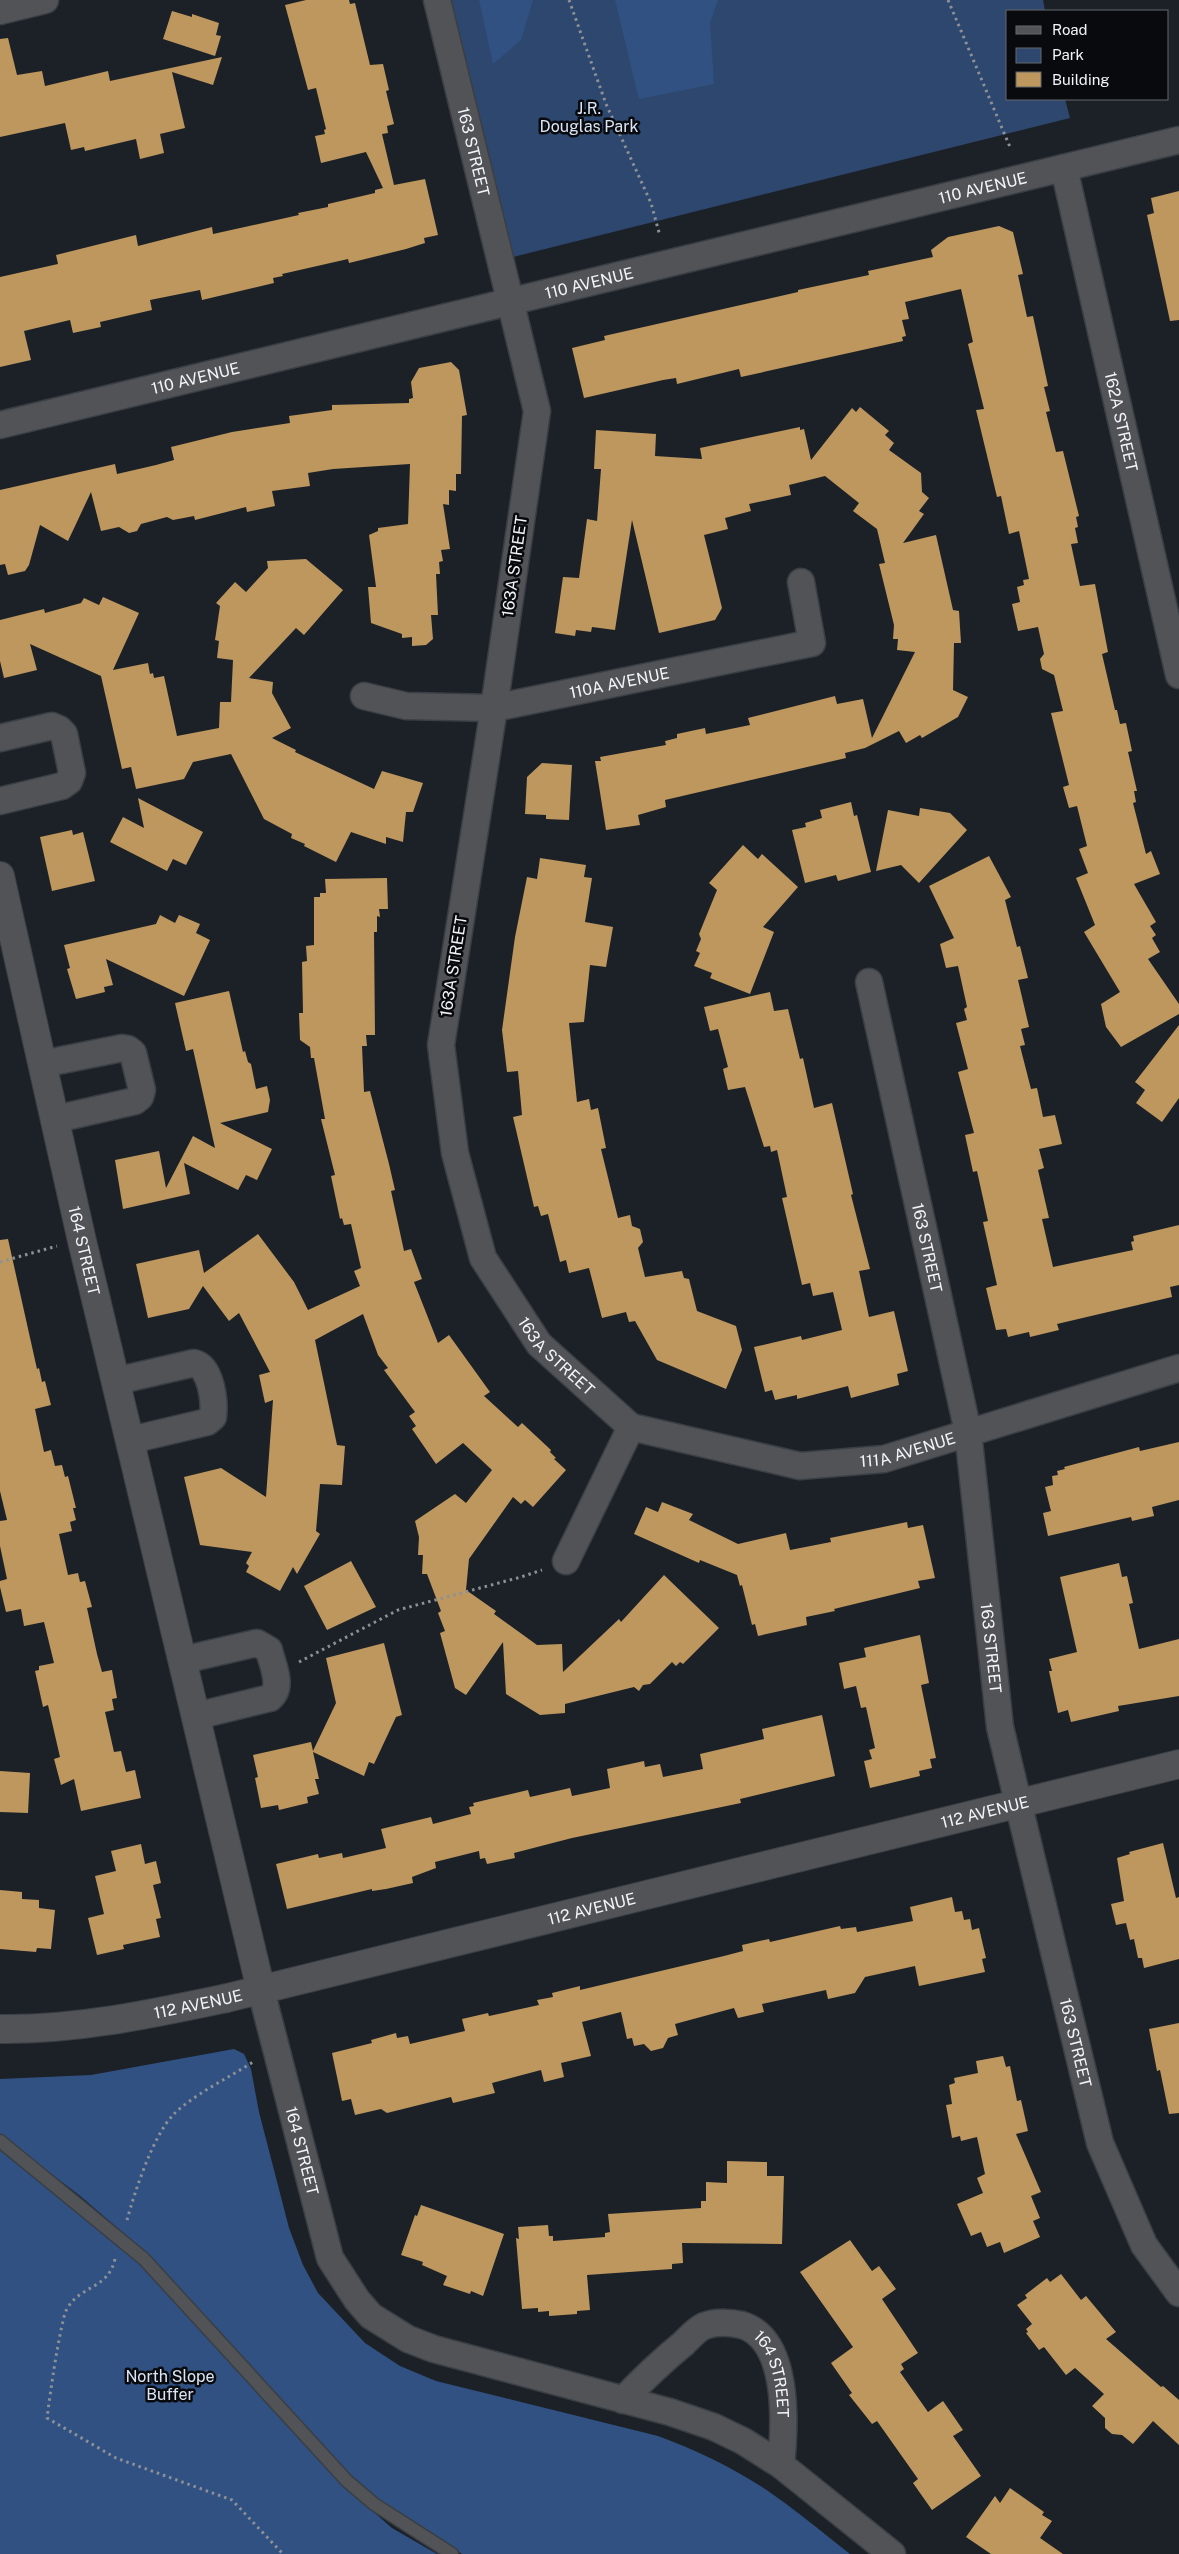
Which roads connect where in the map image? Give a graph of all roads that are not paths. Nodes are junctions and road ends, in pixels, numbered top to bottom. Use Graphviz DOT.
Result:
graph roads {
  1 [pos="46,0"];
  2 [pos="437,0"];
  3 [pos="0,11"];
  4 [pos="1179,140"];
  5 [pos="1064,168"];
  6 [pos="512,303"];
  7 [pos="0,425"];
  8 [pos="1168,581"];
  9 [pos="801,582"];
  10 [pos="1179,675"];
  11 [pos="364,696"];
  12 [pos="494,708"];
  13 [pos="0,738"];
  14 [pos="0,801"];
  15 [pos="0,876"];
  16 [pos="869,982"];
  17 [pos="42,1064"];
  18 [pos="56,1119"];
  19 [pos="1179,1368"];
  20 [pos="116,1381"];
  21 [pos="632,1427"];
  22 [pos="968,1432"];
  23 [pos="130,1440"];
  24 [pos="566,1561"];
  25 [pos="183,1660"];
  26 [pos="196,1716"];
  27 [pos="1179,1764"];
  28 [pos="1019,1803"];
  29 [pos="261,1990"];
  30 [pos="0,2029"];
  31 [pos="0,2141"];
  32 [pos="1179,2293"];
  33 [pos="623,2400"];
  34 [pos="781,2466"];
  35 [pos="452,2554"];
  36 [pos="892,2554"];
  1 -- 3 [label="street"];
  2 -- 6 [label="street, 163 STREET"];
  4 -- 5 [label="street, 110 AVENUE"];
  5 -- 6 [label="street, 110 AVENUE"];
  5 -- 8 [label="street, 162A STREET"];
  6 -- 7 [label="street, 110 AVENUE"];
  6 -- 12 [label="street, 163A STREET"];
  8 -- 10 [label="street, 162A STREET"];
  9 -- 12 [label="street, 110A AVENUE"];
  11 -- 12 [label="street, 110A AVENUE"];
  12 -- 21 [label="street, 163A STREET"];
  13 -- 14 [label="street"];
  15 -- 17 [label="street, 164 STREET"];
  16 -- 22 [label="street, 163 STREET"];
  17 -- 18 [label="street, 164 STREET"];
  17 -- 18 [label="street"];
  18 -- 20 [label="street, 164 STREET"];
  19 -- 22 [label="street, 111A AVENUE"];
  20 -- 23 [label="street, 164 STREET"];
  20 -- 23 [label="street"];
  21 -- 22 [label="street, 111A AVENUE"];
  21 -- 24 [label="street"];
  22 -- 28 [label="street, 163 STREET"];
  23 -- 25 [label="street, 164 STREET"];
  25 -- 26 [label="street, 164 STREET"];
  25 -- 26 [label="street"];
  26 -- 29 [label="street, 164 STREET"];
  27 -- 28 [label="street, 112 AVENUE"];
  28 -- 29 [label="street, 112 AVENUE"];
  28 -- 32 [label="street, 163 STREET"];
  29 -- 30 [label="street, 112 AVENUE"];
  29 -- 33 [label="street, 164 STREET"];
  31 -- 35 [label="lane"];
  33 -- 34 [label="street, 164 STREET"];
  33 -- 34 [label="street, 164 STREET"];
  34 -- 36 [label="street, 164 STREET"];
}
